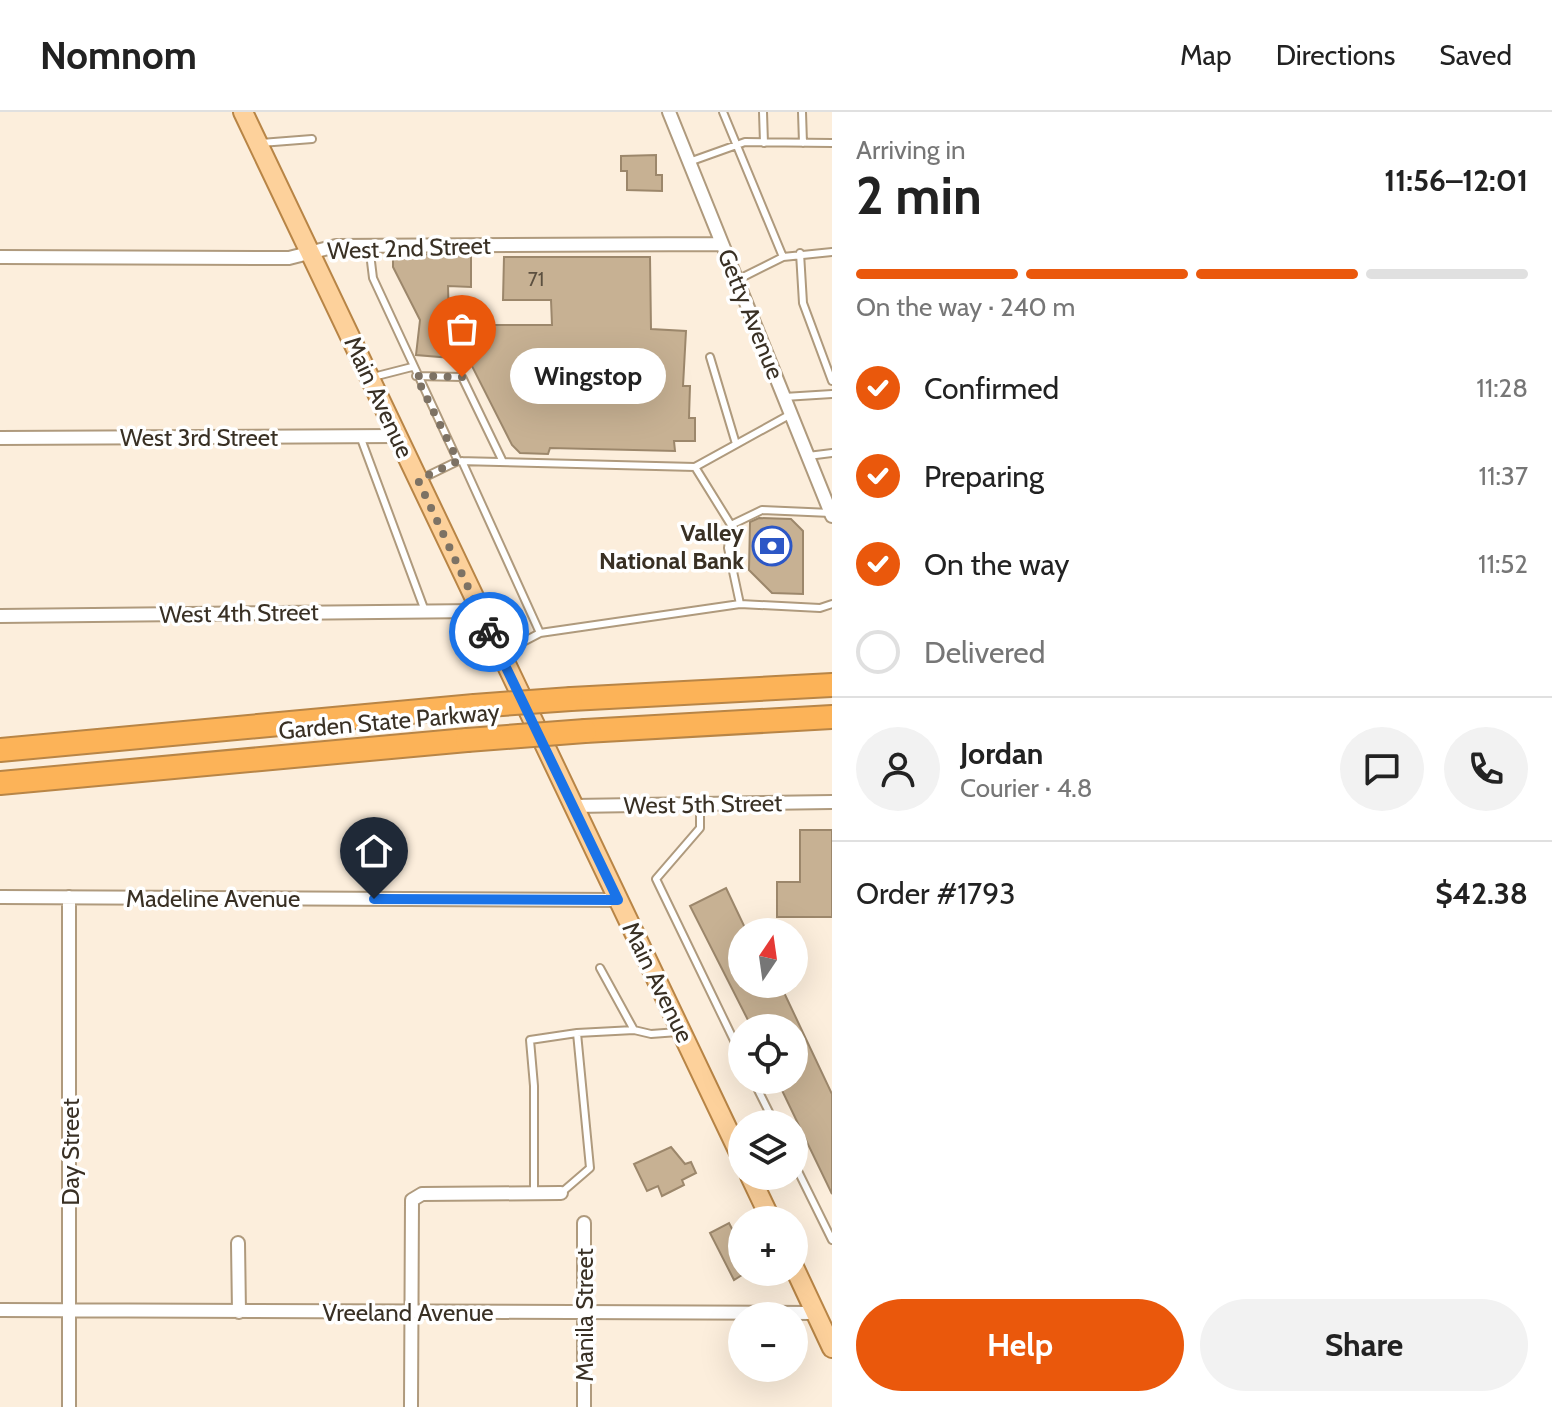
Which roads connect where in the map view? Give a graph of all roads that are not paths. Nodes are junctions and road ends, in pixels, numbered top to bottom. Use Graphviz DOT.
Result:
graph roads {
  1 [pos="243,112"];
  2 [pos="669,112"];
  3 [pos="723,112"];
  4 [pos="763,112"];
  5 [pos="802,112"];
  6 [pos="312,139"];
  7 [pos="764,143"];
  8 [pos="803,143"];
  9 [pos="832,143"];
  10 [pos="258,144"];
  11 [pos="738,144"];
  12 [pos="689,162"];
  13 [pos="722,244"];
  14 [pos="369,245"];
  15 [pos="832,252"];
  16 [pos="310,253"];
  17 [pos="800,253"];
  18 [pos="0,257"];
  19 [pos="783,257"];
  20 [pos="737,280"];
  21 [pos="710,357"];
  22 [pos="412,367"];
  23 [pos="416,376"];
  24 [pos="370,378"];
  25 [pos="832,381"];
  26 [pos="832,394"];
  27 [pos="784,397"];
  28 [pos="791,414"];
  29 [pos="360,436"];
  30 [pos="397,436"];
  31 [pos="0,438"];
  32 [pos="736,444"];
  33 [pos="832,453"];
  34 [pos="808,456"];
  35 [pos="460,461"];
  36 [pos="503,462"];
  37 [pos="695,467"];
  38 [pos="418,480"];
  39 [pos="832,515"];
  40 [pos="731,525"];
  41 [pos="740,604"];
  42 [pos="832,604"];
  43 [pos="425,611"];
  44 [pos="478,611"];
  45 [pos="0,616"];
  46 [pos="540,633"];
  47 [pos="501,653"];
  48 [pos="832,685"];
  49 [pos="832,717"];
  50 [pos="0,750"];
  51 [pos="0,783"];
  52 [pos="832,802"];
  53 [pos="700,804"];
  54 [pos="574,806"];
  55 [pos="0,897"];
  56 [pos="69,897"];
  57 [pos="618,900"];
  58 [pos="600,968"];
  59 [pos="728,1028"];
  60 [pos="634,1030"];
  61 [pos="681,1031"];
  62 [pos="577,1033"];
  63 [pos="728,1130"];
  64 [pos="807,1190"];
  65 [pos="534,1193"];
  66 [pos="561,1193"];
  67 [pos="584,1223"];
  68 [pos="832,1240"];
  69 [pos="238,1243"];
  70 [pos="803,1286"];
  71 [pos="0,1310"];
  72 [pos="70,1311"];
  73 [pos="239,1312"];
  74 [pos="413,1312"];
  75 [pos="584,1313"];
  76 [pos="816,1313"];
  77 [pos="832,1348"];
  78 [pos="69,1407"];
  79 [pos="411,1407"];
  80 [pos="584,1407"];
  1 -- 10 [label="main road, Main Avenue"];
  2 -- 12 [label="street, Getty Avenue"];
  3 -- 11 [label="lane"];
  4 -- 7 [label="lane"];
  5 -- 8 [label="lane"];
  6 -- 10 [label="lane"];
  7 -- 8 [label="lane"];
  7 -- 11 [label="lane"];
  8 -- 9 [label="lane"];
  10 -- 16 [label="main road, Main Avenue"];
  11 -- 12 [label="lane"];
  11 -- 19 [label="lane"];
  12 -- 13 [label="street, Getty Avenue"];
  13 -- 14 [label="street, West 2nd Street"];
  13 -- 20 [label="street, Getty Avenue"];
  14 -- 16 [label="street, West 2nd Street"];
  14 -- 22 [label="lane"];
  15 -- 17 [label="lane"];
  16 -- 18 [label="street, West 2nd Street"];
  16 -- 24 [label="main road, Main Avenue"];
  17 -- 19 [label="lane"];
  17 -- 25 [label="lane"];
  19 -- 20 [label="lane"];
  20 -- 27 [label="street, Getty Avenue"];
  21 -- 32 [label="lane"];
  22 -- 23 [label="lane"];
  22 -- 24 [label="lane"];
  23 -- 35 [label="lane"];
  23 -- 36 [label="lane"];
  24 -- 30 [label="main road, Main Avenue"];
  26 -- 27 [label="lane"];
  27 -- 28 [label="street, Getty Avenue"];
  28 -- 32 [label="lane"];
  28 -- 34 [label="street, Getty Avenue"];
  29 -- 30 [label="street, West 3rd Street"];
  29 -- 31 [label="street, West 3rd Street"];
  29 -- 43 [label="lane"];
  30 -- 38 [label="main road, Main Avenue"];
  32 -- 37 [label="lane"];
  33 -- 34 [label="lane"];
  34 -- 39 [label="street, Getty Avenue"];
  35 -- 36 [label="lane"];
  35 -- 38 [label="lane"];
  35 -- 46 [label="lane"];
  36 -- 37 [label="lane"];
  37 -- 40 [label="lane"];
  38 -- 44 [label="main road, Main Avenue"];
  39 -- 40 [label="lane"];
  40 -- 41 [label="lane"];
  41 -- 42 [label="lane"];
  41 -- 46 [label="lane"];
  43 -- 44 [label="street, West 4th Street"];
  43 -- 45 [label="street, West 4th Street"];
  44 -- 47 [label="main road, Main Avenue"];
  46 -- 47 [label="lane"];
  47 -- 54 [label="main road, Main Avenue"];
  48 -- 50 [label="highway, Garden State Parkway, bridge"];
  49 -- 51 [label="highway, Garden State Parkway, bridge"];
  52 -- 53 [label="street, West 5th Street"];
  53 -- 54 [label="street, West 5th Street"];
  53 -- 59 [label="lane"];
  54 -- 57 [label="main road, Main Avenue"];
  55 -- 56 [label="street, Madeline Avenue"];
  56 -- 57 [label="street, Madeline Avenue"];
  56 -- 72 [label="street, Day Street"];
  57 -- 61 [label="main road, Main Avenue"];
  58 -- 60 [label="lane"];
  60 -- 61 [label="lane"];
  60 -- 62 [label="lane"];
  61 -- 63 [label="main road, Main Avenue"];
  62 -- 65 [label="lane"];
  62 -- 66 [label="lane"];
  64 -- 68 [label="lane"];
  65 -- 66 [label="street"];
  65 -- 74 [label="street"];
  67 -- 75 [label="street, Manila Street"];
  69 -- 73 [label="street"];
  70 -- 76 [label="main road"];
  71 -- 72 [label="street, Vreeland Avenue"];
  72 -- 73 [label="street, Vreeland Avenue"];
  72 -- 78 [label="street, Day Street"];
  73 -- 74 [label="street, Vreeland Avenue"];
  74 -- 75 [label="street, Vreeland Avenue"];
  74 -- 79 [label="street"];
  75 -- 76 [label="street, Vreeland Avenue"];
  75 -- 80 [label="street, Manila Street"];
  76 -- 77 [label="main road"];
}
